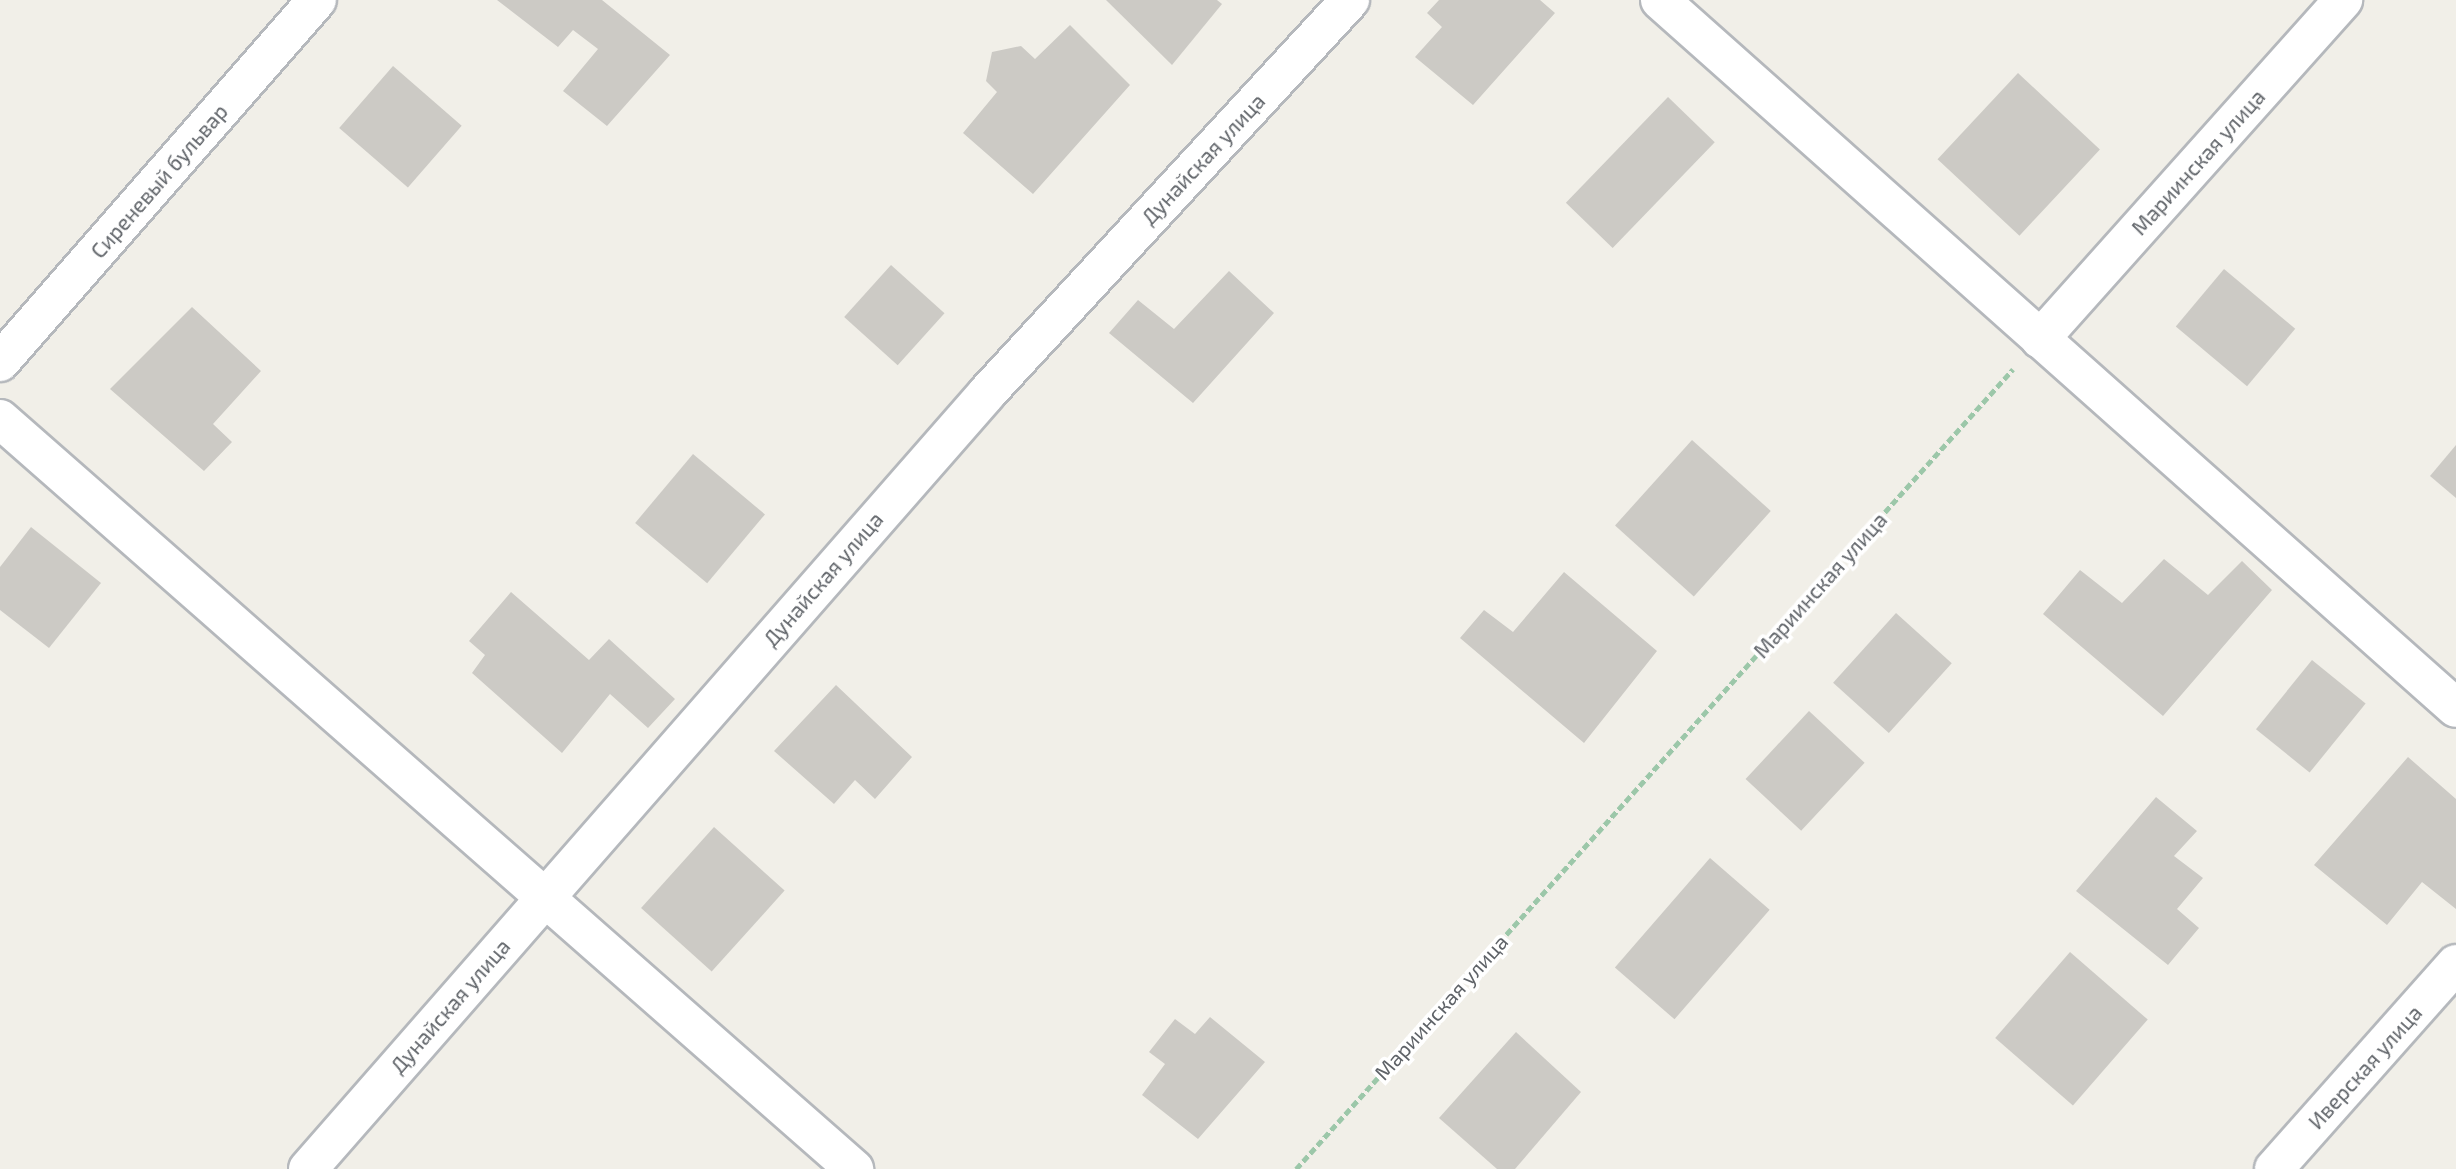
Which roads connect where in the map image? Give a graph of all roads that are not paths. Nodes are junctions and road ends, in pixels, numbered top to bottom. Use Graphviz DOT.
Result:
graph roads {
  1 [pos="317,0"];
  2 [pos="1350,0"];
  3 [pos="1660,0"];
  4 [pos="2343,0"];
  5 [pos="2040,339"];
  6 [pos="0,362"];
  7 [pos="0,419"];
  8 [pos="2456,708"];
  9 [pos="543,899"];
  10 [pos="2456,964"];
  11 [pos="308,1169"];
  12 [pos="854,1169"];
  13 [pos="2274,1169"];
  1 -- 6 [label="street, Сиреневый бульвар"];
  2 -- 9 [label="street, Дунайская улица"];
  3 -- 5 [label="street"];
  4 -- 5 [label="street, Мариинская улица"];
  5 -- 8 [label="street"];
  7 -- 9 [label="street"];
  9 -- 11 [label="street, Дунайская улица"];
  9 -- 12 [label="street"];
  10 -- 13 [label="street, Иверская улица"];
}
